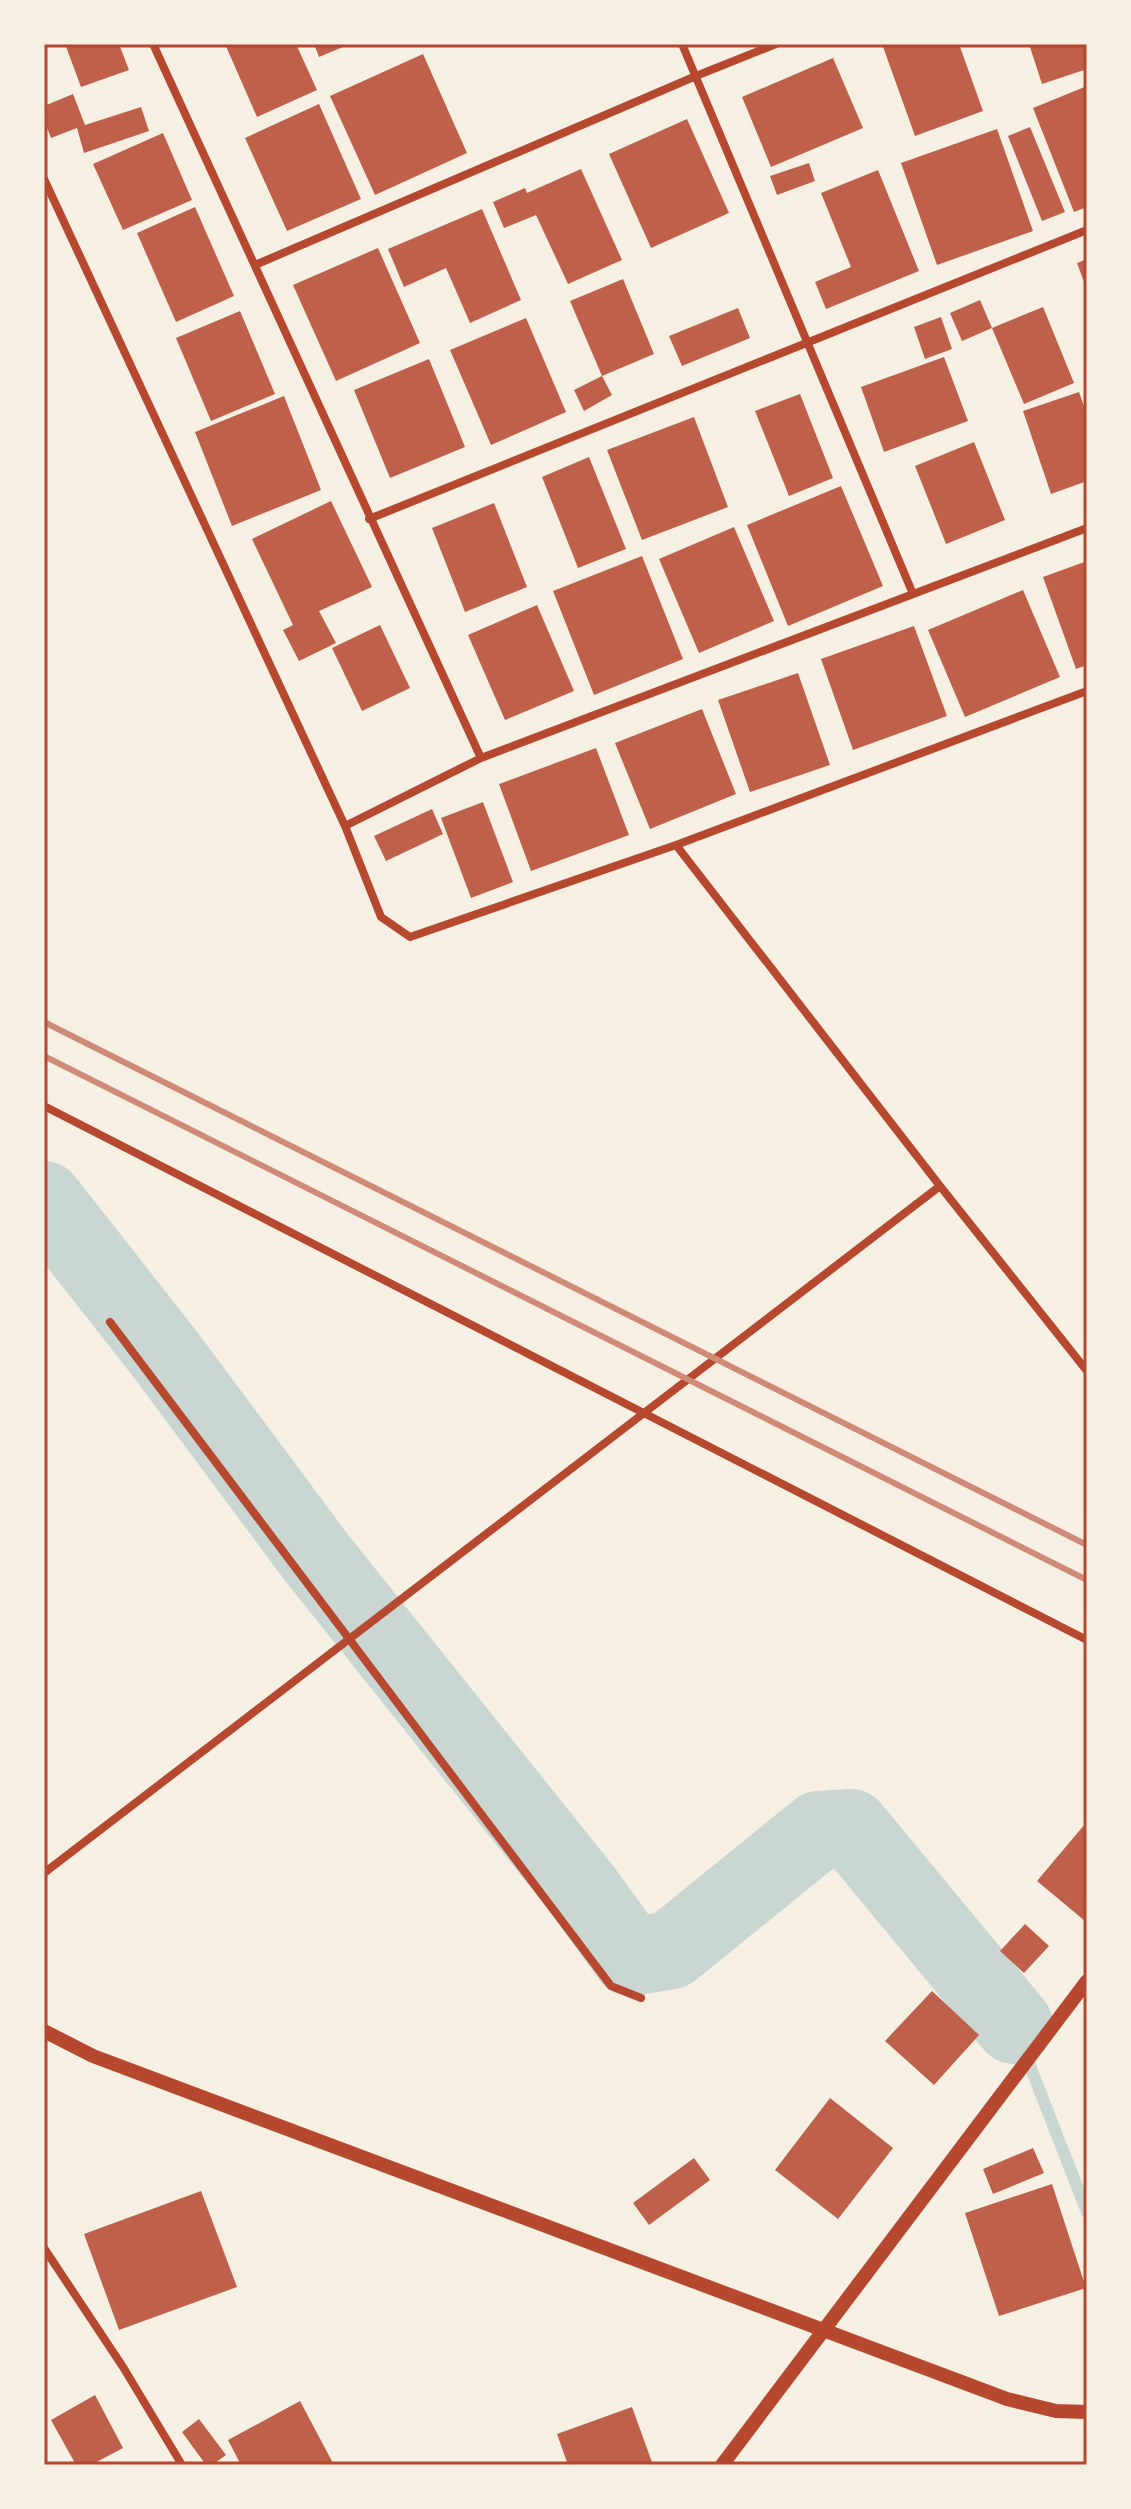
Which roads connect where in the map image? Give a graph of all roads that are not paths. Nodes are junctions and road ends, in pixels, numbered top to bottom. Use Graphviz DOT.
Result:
graph roads {
  1 [pos="153,44"];
  2 [pos="682,44"];
  3 [pos="776,44"];
  4 [pos="696,76"];
  5 [pos="44,179"];
  6 [pos="1087,230"];
  7 [pos="255,265"];
  8 [pos="807,341"];
  9 [pos="369,519"];
  10 [pos="1087,528"];
  11 [pos="913,594"];
  12 [pos="1087,691"];
  13 [pos="481,758"];
  14 [pos="345,826"];
  15 [pos="676,845"];
  16 [pos="44,1106"];
  17 [pos="940,1186"];
  18 [pos="110,1322"];
  19 [pos="1087,1371"];
  20 [pos="642,1415"];
  21 [pos="349,1640"];
  22 [pos="1087,1640"];
  23 [pos="44,1873"];
  24 [pos="1087,1981"];
  25 [pos="641,1998"];
  26 [pos="44,2031"];
  27 [pos="44,2248"];
  28 [pos="824,2332"];
  29 [pos="1087,2412"];
  30 [pos="182,2465"];
  31 [pos="722,2465"];
  1 -- 7 [label="street"];
  2 -- 4 [label="street"];
  3 -- 4 [label="street"];
  4 -- 7 [label="street"];
  4 -- 8 [label="street"];
  5 -- 14 [label="street"];
  6 -- 8 [label="street"];
  7 -- 9 [label="street"];
  8 -- 9 [label="street"];
  8 -- 11 [label="street"];
  9 -- 13 [label="street"];
  10 -- 11 [label="street"];
  11 -- 13 [label="street"];
  12 -- 15 [label="street"];
  13 -- 14 [label="street"];
  14 -- 15 [label="street"];
  15 -- 17 [label="street"];
  16 -- 20 [label="street"];
  17 -- 19 [label="street"];
  17 -- 20 [label="street"];
  18 -- 21 [label="street"];
  20 -- 21 [label="street"];
  20 -- 22 [label="street"];
  21 -- 23 [label="street"];
  21 -- 25 [label="street"];
  24 -- 28 [label="street"];
  26 -- 28 [label="street"];
  27 -- 30 [label="street"];
  28 -- 29 [label="street"];
  28 -- 31 [label="street"];
}
